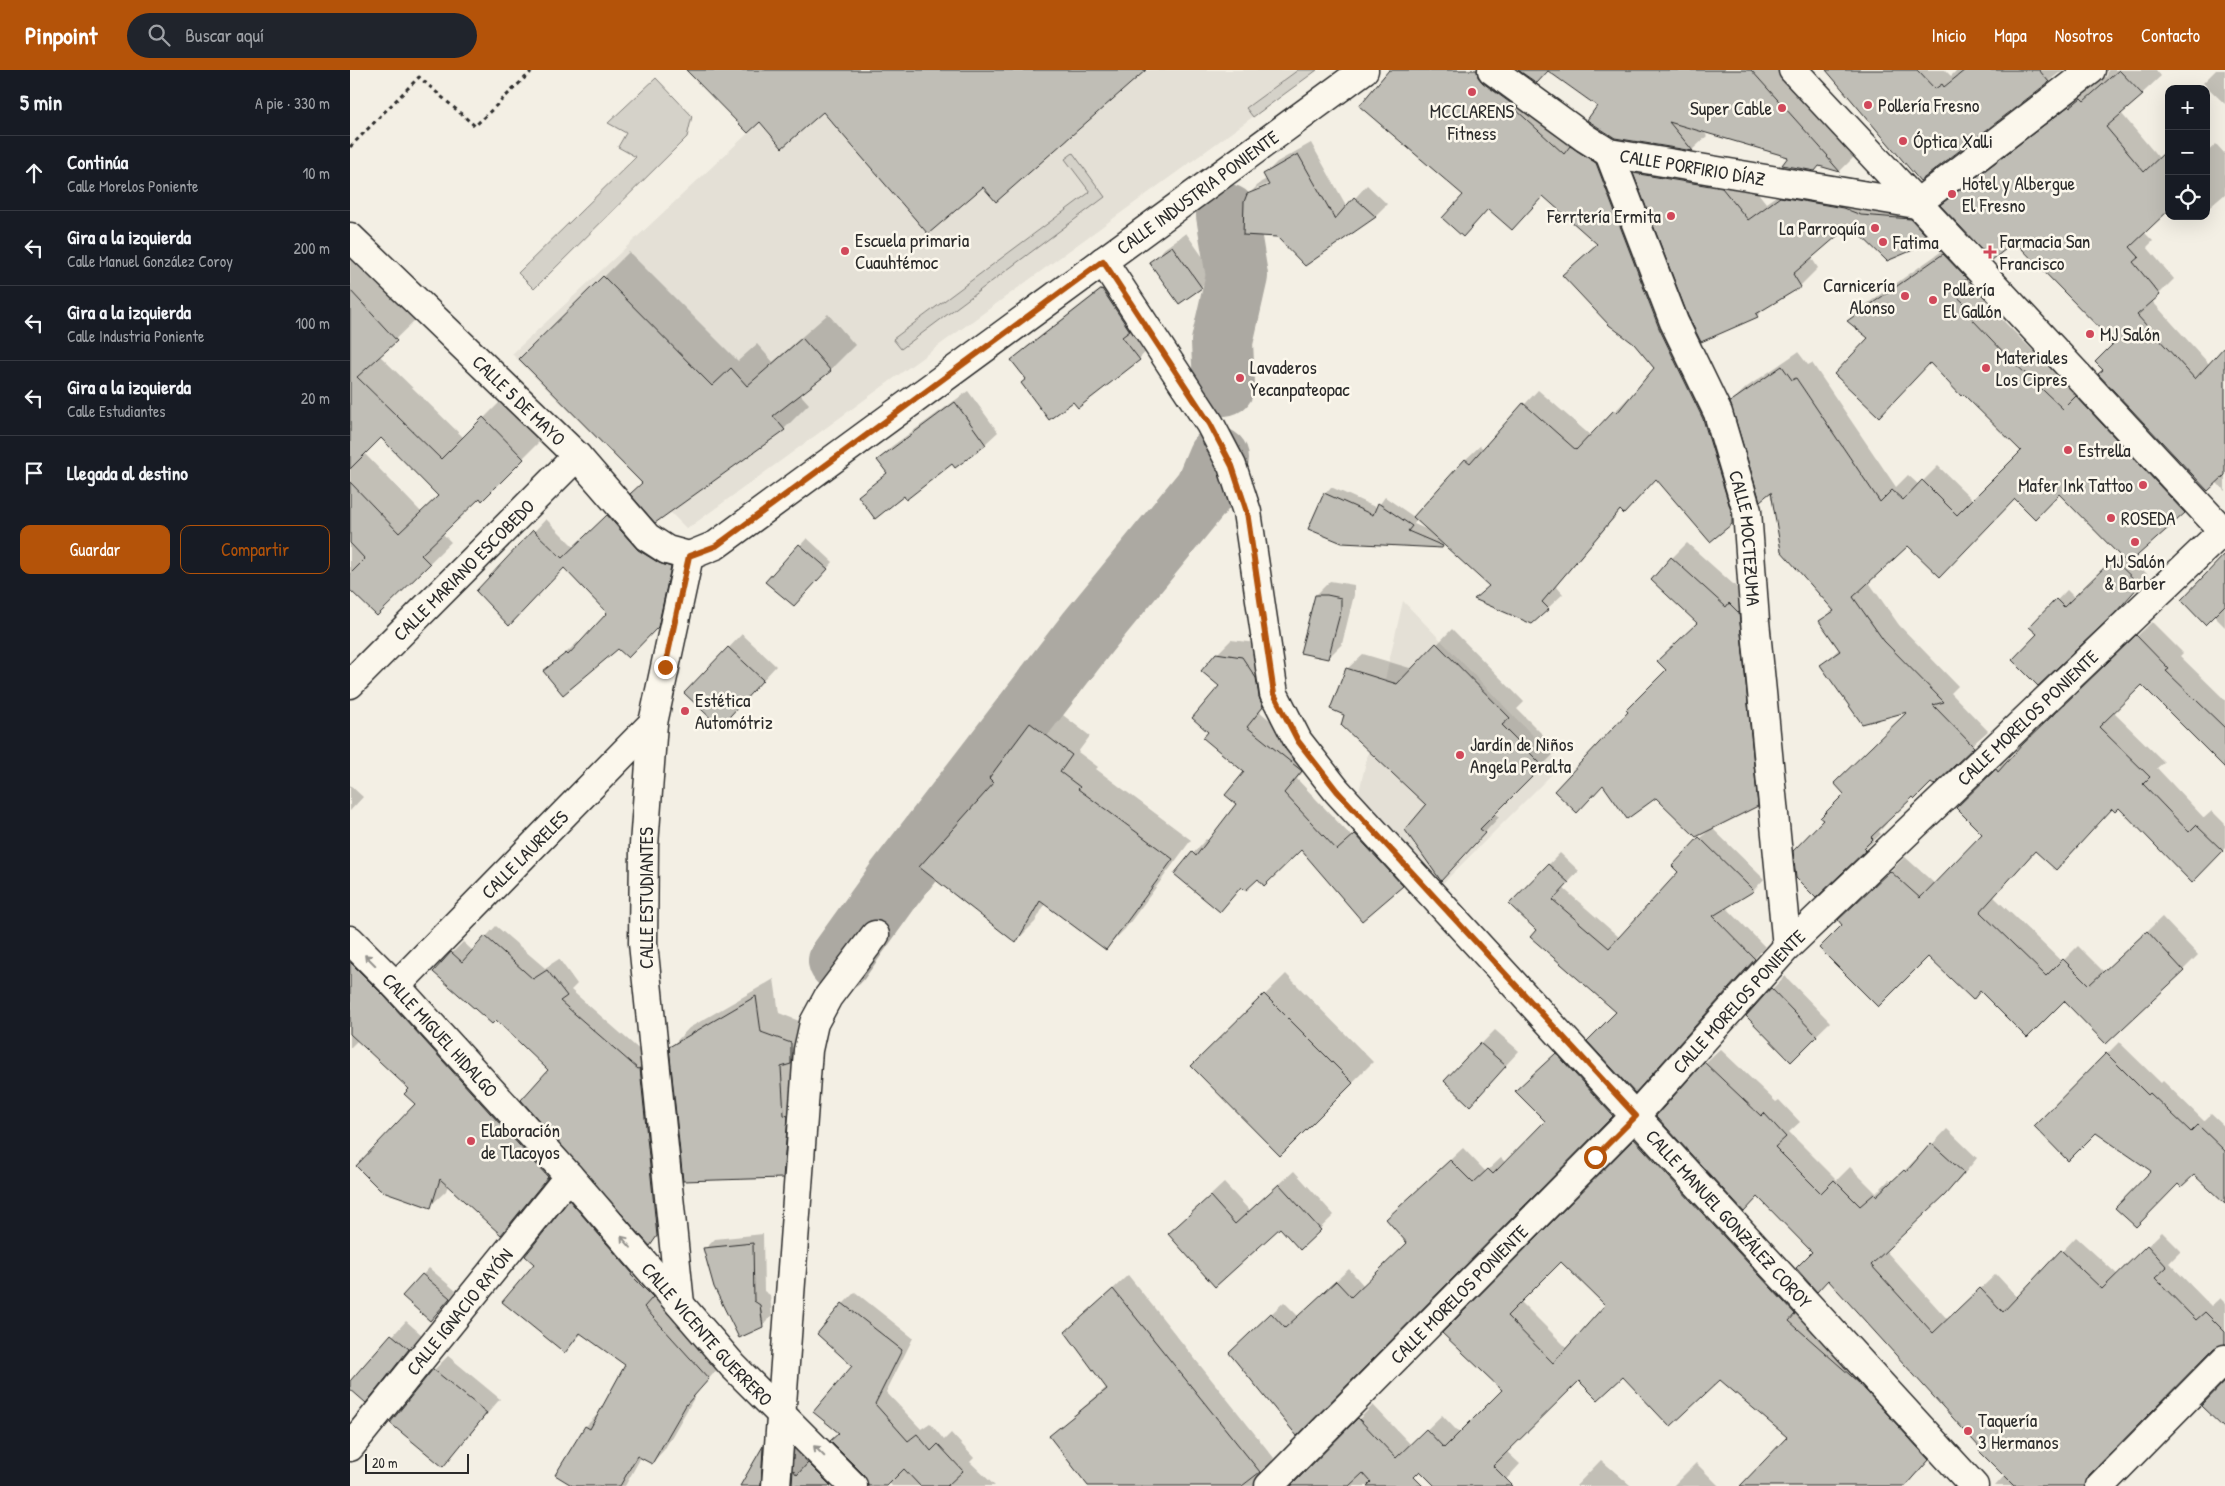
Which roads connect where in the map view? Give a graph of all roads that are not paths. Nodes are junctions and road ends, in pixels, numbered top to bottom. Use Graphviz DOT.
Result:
graph roads {
  1 [pos="1364,70"];
  2 [pos="1492,70"];
  3 [pos="1794,70"];
  4 [pos="2091,70"];
  5 [pos="1608,153"];
  6 [pos="1916,204"];
  7 [pos="350,237"];
  8 [pos="1103,261"];
  9 [pos="577,456"];
  10 [pos="2224,531"];
  11 [pos="689,556"];
  12 [pos="350,684"];
  13 [pos="653,723"];
  14 [pos="875,935"];
  15 [pos="350,940"];
  16 [pos="1787,947"];
  17 [pos="396,986"];
  18 [pos="1636,1116"];
  19 [pos="569,1176"];
  20 [pos="680,1304"];
  21 [pos="2225,1360"];
  22 [pos="782,1414"];
  23 [pos="350,1447"];
  24 [pos="776,1486"];
  25 [pos="854,1486"];
  26 [pos="1268,1486"];
  27 [pos="1974,1486"];
  28 [pos="2100,1486"];
  1 -- 8 [label="street, CALLE INDUSTRIA PONIENTE"];
  2 -- 5 [label="street, CALLE PORFIRIO DÍAZ"];
  3 -- 6 [label="street"];
  4 -- 6 [label="street"];
  5 -- 6 [label="street, CALLE PORFIRIO DÍAZ"];
  5 -- 16 [label="street, CALLE MOCTEZUMA"];
  6 -- 10 [label="street"];
  7 -- 9 [label="street, CALLE 5 DE MAYO"];
  8 -- 11 [label="street, CALLE INDUSTRIA PONIENTE"];
  8 -- 18 [label="street, CALLE MANUEL GONZÁLEZ COROY"];
  9 -- 11 [label="street, CALLE 5 DE MAYO"];
  9 -- 12 [label="street, CALLE MARIANO ESCOBEDO"];
  10 -- 16 [label="street, CALLE MORELOS PONIENTE"];
  11 -- 13 [label="street, CALLE ESTUDIANTES"];
  13 -- 17 [label="street, CALLE LAURELES"];
  13 -- 20 [label="street, CALLE ESTUDIANTES"];
  14 -- 22 [label="street"];
  17 -- 15 [label="street, CALLE MIGUEL HIDALGO, one-way"];
  16 -- 18 [label="street, CALLE MORELOS PONIENTE"];
  17 -- 19 [label="street, CALLE MIGUEL HIDALGO"];
  18 -- 26 [label="street, CALLE MORELOS PONIENTE"];
  18 -- 27 [label="street, CALLE MANUEL GONZÁLEZ COROY"];
  20 -- 19 [label="street, CALLE VICENTE GUERRERO, one-way"];
  19 -- 23 [label="street, CALLE IGNACIO RAYÓN"];
  20 -- 22 [label="street, CALLE VICENTE GUERRERO"];
  21 -- 28 [label="street"];
  22 -- 24 [label="street"];
  25 -- 22 [label="street, CALLE VICENTE GUERRERO, one-way"];
}
